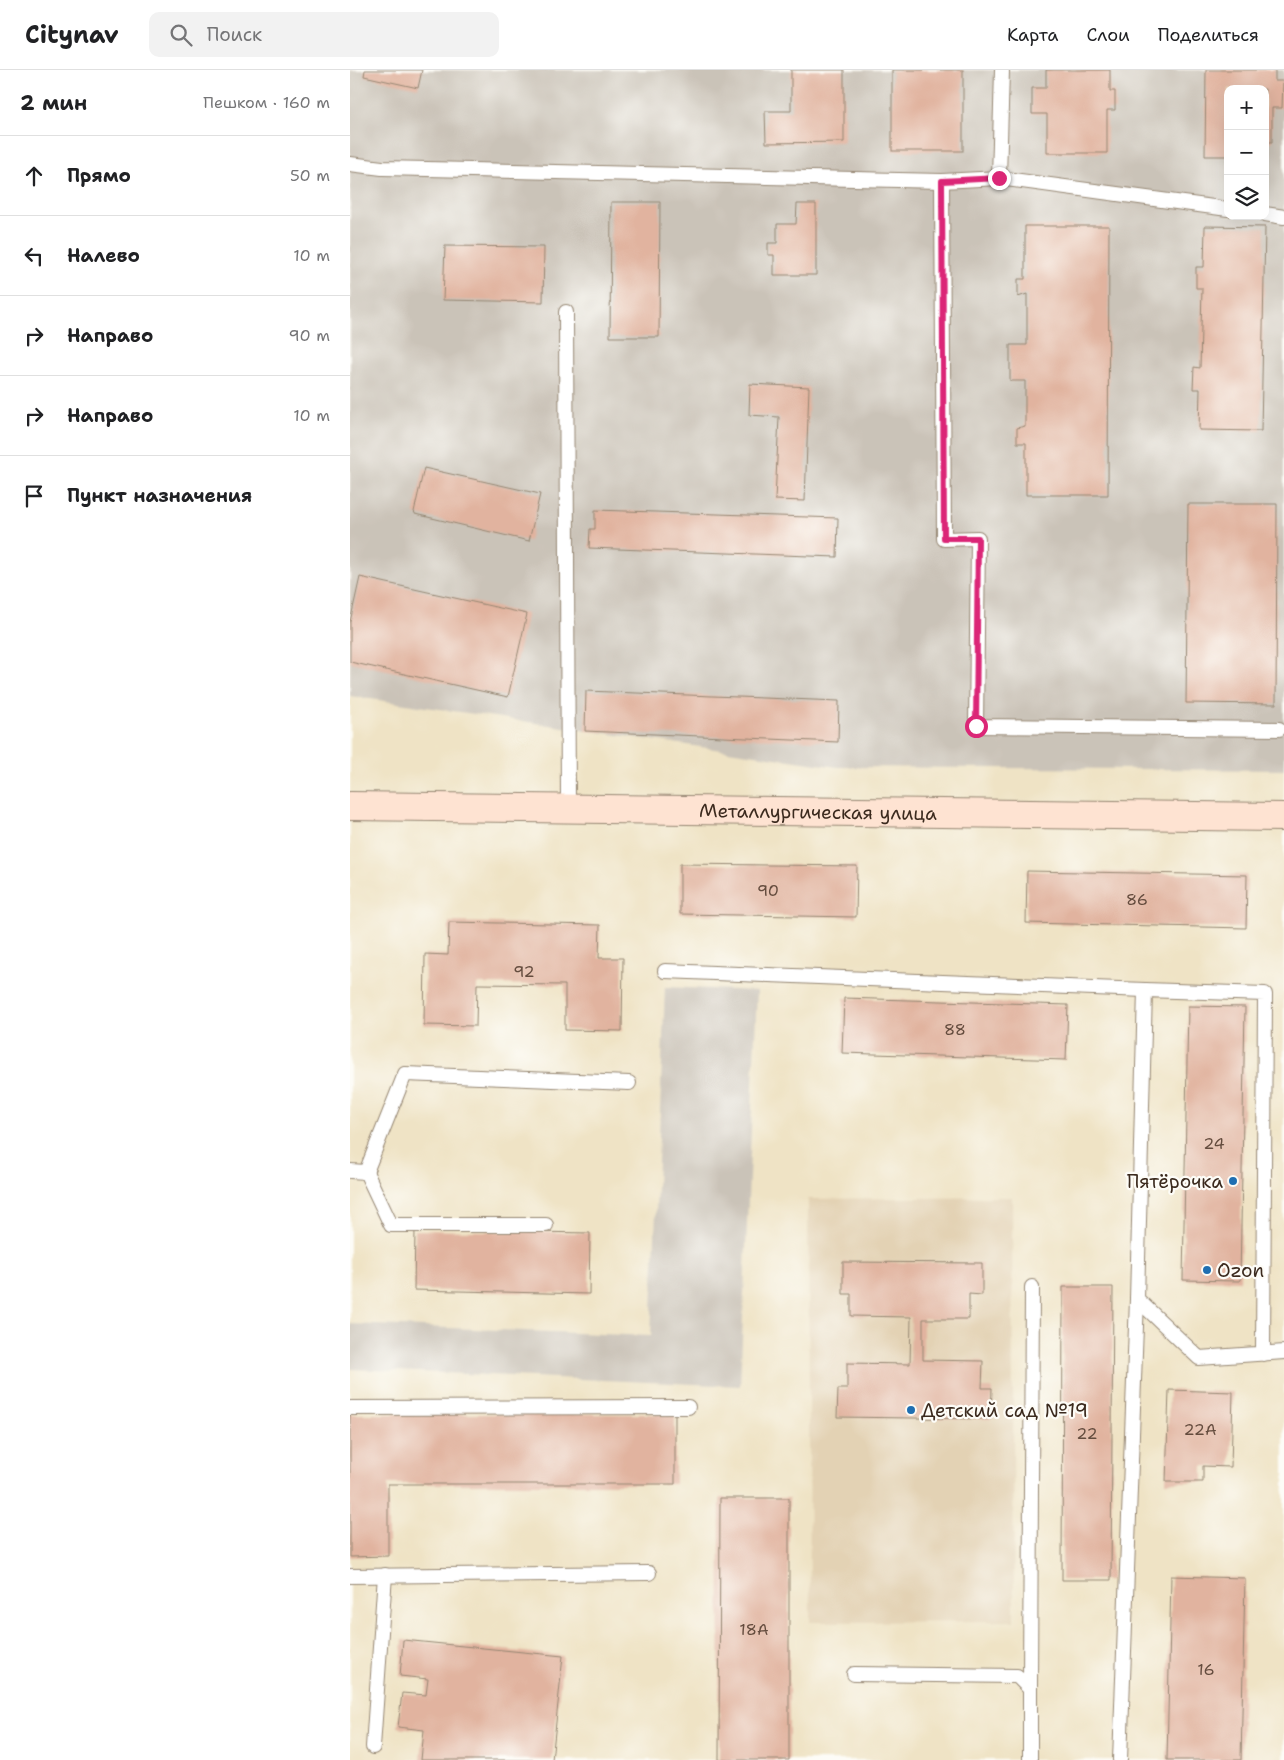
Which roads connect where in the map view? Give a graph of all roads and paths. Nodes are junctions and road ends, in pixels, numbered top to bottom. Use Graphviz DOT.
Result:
graph roads {
  1 [pos="1002,70"];
  2 [pos="350,164"];
  3 [pos="999,178"];
  4 [pos="942,181"];
  5 [pos="1224,208"];
  6 [pos="1269,215"];
  7 [pos="1284,217"];
  8 [pos="566,312"];
  9 [pos="1278,729"];
  10 [pos="350,806"];
  11 [pos="568,810"];
  12 [pos="1284,817"];
  13 [pos="665,971"];
  14 [pos="1145,990"];
  15 [pos="629,1083"];
  16 [pos="350,1171"];
  17 [pos="366,1172"];
  18 [pos="546,1226"];
  19 [pos="1032,1287"];
  20 [pos="1136,1300"];
  21 [pos="1284,1352"];
  22 [pos="1263,1354"];
  23 [pos="688,1407"];
  24 [pos="350,1408"];
  25 [pos="649,1573"];
  26 [pos="385,1575"];
  27 [pos="350,1576"];
  28 [pos="854,1674"];
  29 [pos="1030,1689"];
  30 [pos="373,1747"];
  31 [pos="1030,1760"];
  32 [pos="1120,1760"];
  1 -- 3 [label="lane"];
  2 -- 4 [label="lane"];
  3 -- 4 [label="lane"];
  3 -- 5 [label="lane"];
  4 -- 9 [label="lane"];
  6 -- 7 [label="lane"];
  8 -- 11 [label="lane"];
  10 -- 11 [label="street, Металлургическая улица"];
  11 -- 12 [label="street, Металлургическая улица"];
  13 -- 14 [label="lane"];
  14 -- 20 [label="lane"];
  14 -- 22 [label="lane"];
  15 -- 17 [label="lane"];
  16 -- 17 [label="lane"];
  17 -- 18 [label="lane"];
  19 -- 29 [label="lane"];
  20 -- 22 [label="lane"];
  20 -- 32 [label="lane"];
  21 -- 22 [label="lane"];
  23 -- 24 [label="lane"];
  25 -- 26 [label="lane"];
  26 -- 27 [label="lane"];
  26 -- 30 [label="lane"];
  28 -- 29 [label="lane"];
  29 -- 31 [label="lane"];
}
